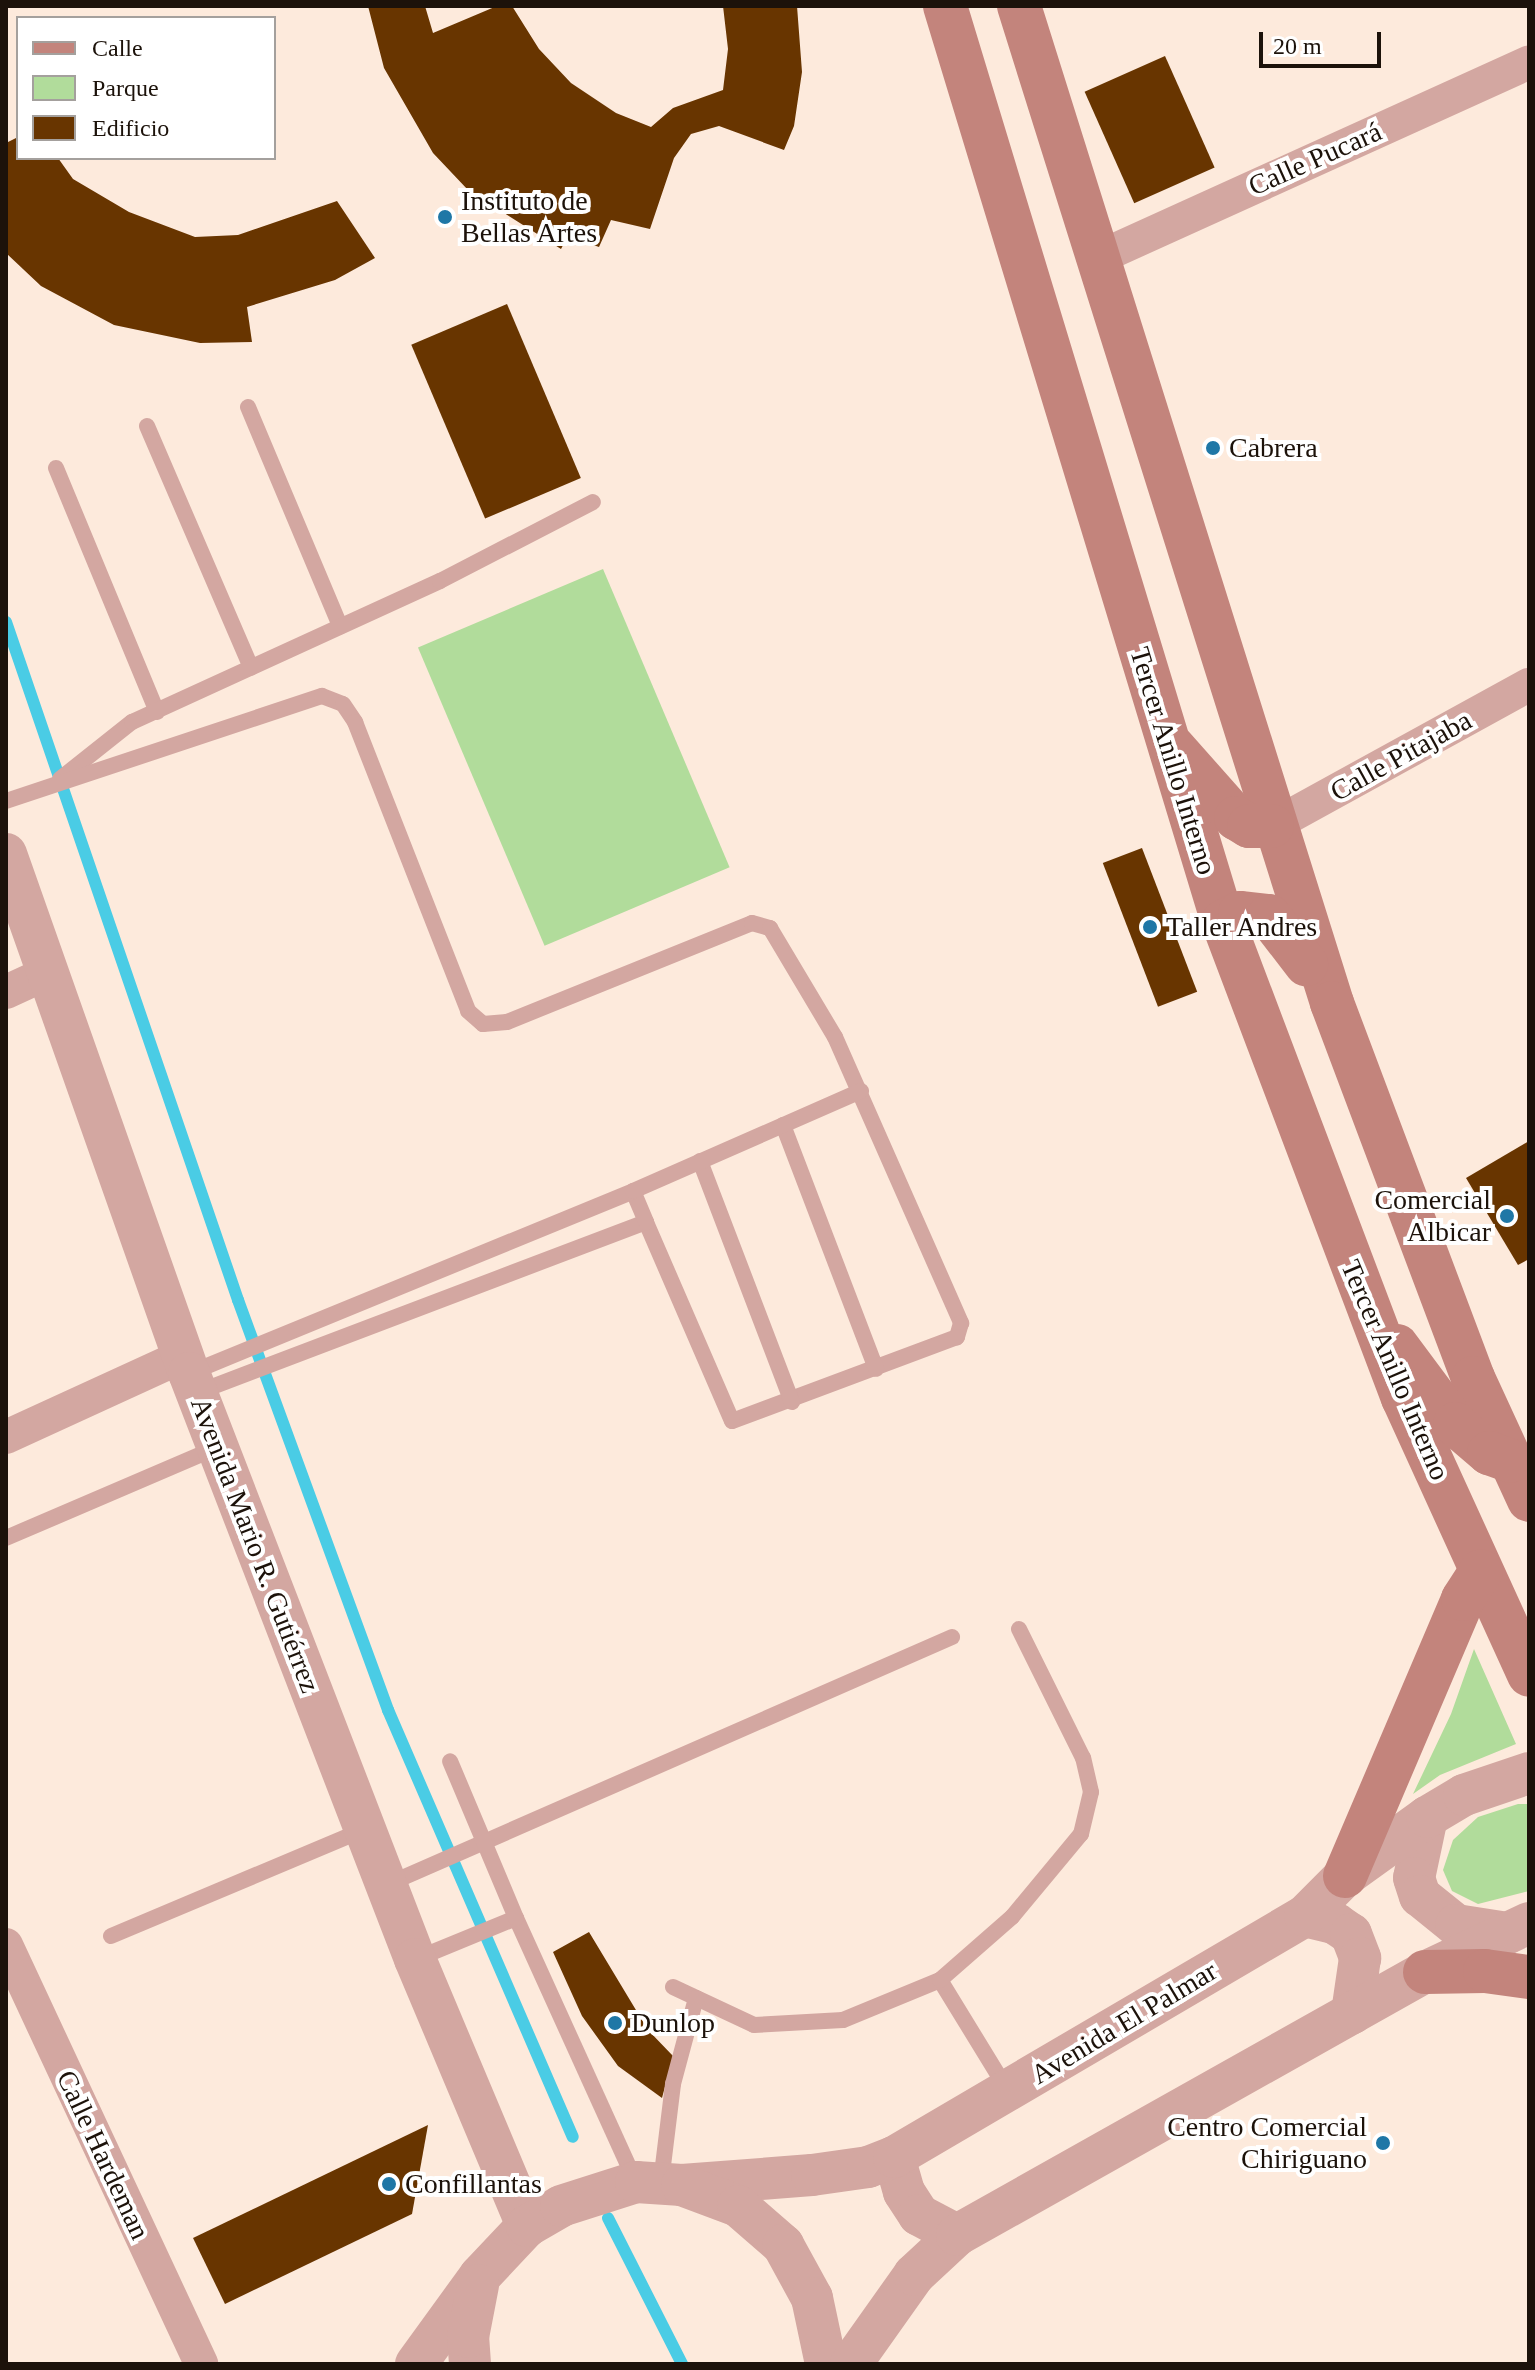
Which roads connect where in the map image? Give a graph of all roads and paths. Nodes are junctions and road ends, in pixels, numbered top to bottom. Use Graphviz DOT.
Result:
graph roads {
  1 [pos="945,6"];
  2 [pos="1012,6"];
  3 [pos="1019,6"];
  4 [pos="1529,62"];
  5 [pos="1038,71"];
  6 [pos="1100,257"];
  7 [pos="248,407"];
  8 [pos="147,426"];
  9 [pos="56,468"];
  10 [pos="593,502"];
  11 [pos="340,626"];
  12 [pos="251,668"];
  13 [pos="1529,685"];
  14 [pos="157,712"];
  15 [pos="1165,737"];
  16 [pos="80,769"];
  17 [pos="6,801"];
  18 [pos="1272,826"];
  19 [pos="6,854"];
  20 [pos="1223,922"];
  21 [pos="45,974"];
  22 [pos="6,992"];
  23 [pos="1332,1003"];
  24 [pos="861,1091"];
  25 [pos="783,1125"];
  26 [pos="700,1161"];
  27 [pos="633,1191"];
  28 [pos="646,1222"];
  29 [pos="1367,1310"];
  30 [pos="876,1369"];
  31 [pos="199,1374"];
  32 [pos="792,1402"];
  33 [pos="6,1437"];
  34 [pos="217,1447"];
  35 [pos="1520,1454"];
  36 [pos="1529,1500"];
  37 [pos="6,1538"];
  38 [pos="1481,1571"];
  39 [pos="1019,1629"];
  40 [pos="952,1637"];
  41 [pos="1529,1675"];
  42 [pos="450,1761"];
  43 [pos="1529,1773"];
  44 [pos="1427,1817"];
  45 [pos="365,1830"];
  46 [pos="484,1842"];
  47 [pos="1345,1876"];
  48 [pos="396,1879"];
  49 [pos="1305,1916"];
  50 [pos="516,1918"];
  51 [pos="1518,1928"];
  52 [pos="111,1936"];
  53 [pos="6,1945"];
  54 [pos="415,1959"];
  55 [pos="1425,1972"];
  56 [pos="1529,1977"];
  57 [pos="940,1980"];
  58 [pos="673,1987"];
  59 [pos="696,1998"];
  60 [pos="1352,2013"];
  61 [pos="1009,2092"];
  62 [pos="894,2157"];
  63 [pos="660,2183"];
  64 [pos="527,2226"];
  65 [pos="957,2235"];
  66 [pos="480,2276"];
  67 [pos="201,2364"];
  68 [pos="416,2364"];
  69 [pos="470,2364"];
  70 [pos="826,2364"];
  71 [pos="851,2364"];
  1 -- 15 [label="main road, Tercer Anillo Interno"];
  2 -- 5 [label="main road"];
  3 -- 5 [label="main road"];
  4 -- 6 [label="street, Calle Pucará"];
  5 -- 6 [label="main road"];
  6 -- 18 [label="main road"];
  7 -- 11 [label="lane"];
  8 -- 12 [label="lane"];
  9 -- 14 [label="lane"];
  10 -- 11 [label="lane"];
  11 -- 12 [label="lane"];
  12 -- 14 [label="lane"];
  13 -- 18 [label="street, Calle Pitajaba"];
  14 -- 16 [label="lane"];
  15 -- 18 [label="main road"];
  15 -- 20 [label="main road, Tercer Anillo Interno"];
  16 -- 17 [label="lane"];
  16 -- 24 [label="lane"];
  18 -- 23 [label="main road"];
  19 -- 21 [label="street, Avenida Mario R. Gutiérrez"];
  20 -- 23 [label="main road"];
  20 -- 29 [label="main road, Tercer Anillo Interno"];
  21 -- 22 [label="street"];
  21 -- 31 [label="street, Avenida Mario R. Gutiérrez"];
  23 -- 35 [label="main road"];
  24 -- 25 [label="lane"];
  24 -- 30 [label="lane"];
  25 -- 26 [label="lane"];
  25 -- 30 [label="lane"];
  26 -- 27 [label="lane"];
  26 -- 32 [label="lane"];
  27 -- 28 [label="lane"];
  27 -- 31 [label="lane"];
  28 -- 31 [label="lane"];
  28 -- 32 [label="lane"];
  29 -- 35 [label="main road"];
  29 -- 38 [label="main road, Tercer Anillo Interno"];
  30 -- 32 [label="lane"];
  31 -- 33 [label="street"];
  31 -- 34 [label="street, Avenida Mario R. Gutiérrez"];
  34 -- 37 [label="lane"];
  34 -- 45 [label="street, Avenida Mario R. Gutiérrez"];
  35 -- 36 [label="main road"];
  38 -- 41 [label="main road, Tercer Anillo Interno"];
  38 -- 47 [label="main road"];
  39 -- 57 [label="lane"];
  40 -- 46 [label="lane"];
  42 -- 46 [label="lane"];
  43 -- 44 [label="street, Avenida El Palmar"];
  44 -- 47 [label="street, Avenida El Palmar"];
  44 -- 51 [label="street"];
  45 -- 48 [label="street, Avenida Mario R. Gutiérrez"];
  45 -- 52 [label="lane"];
  46 -- 48 [label="lane"];
  46 -- 50 [label="lane"];
  47 -- 49 [label="street, Avenida El Palmar"];
  48 -- 54 [label="street, Avenida Mario R. Gutiérrez"];
  49 -- 60 [label="street"];
  49 -- 61 [label="street, Avenida El Palmar"];
  50 -- 54 [label="lane"];
  50 -- 63 [label="lane"];
  51 -- 55 [label="street"];
  53 -- 67 [label="street, Calle Hardeman"];
  54 -- 64 [label="street, Avenida Mario R. Gutiérrez"];
  55 -- 56 [label="main road"];
  55 -- 60 [label="street"];
  57 -- 59 [label="lane"];
  57 -- 61 [label="lane"];
  58 -- 59 [label="lane"];
  59 -- 63 [label="lane"];
  60 -- 65 [label="street"];
  61 -- 62 [label="street, Avenida El Palmar"];
  62 -- 63 [label="street, Avenida El Palmar"];
  62 -- 65 [label="street"];
  63 -- 64 [label="street, Avenida El Palmar"];
  63 -- 70 [label="street"];
  64 -- 66 [label="street, Avenida El Palmar"];
  65 -- 71 [label="street"];
  66 -- 68 [label="street"];
  66 -- 69 [label="street"];
}
